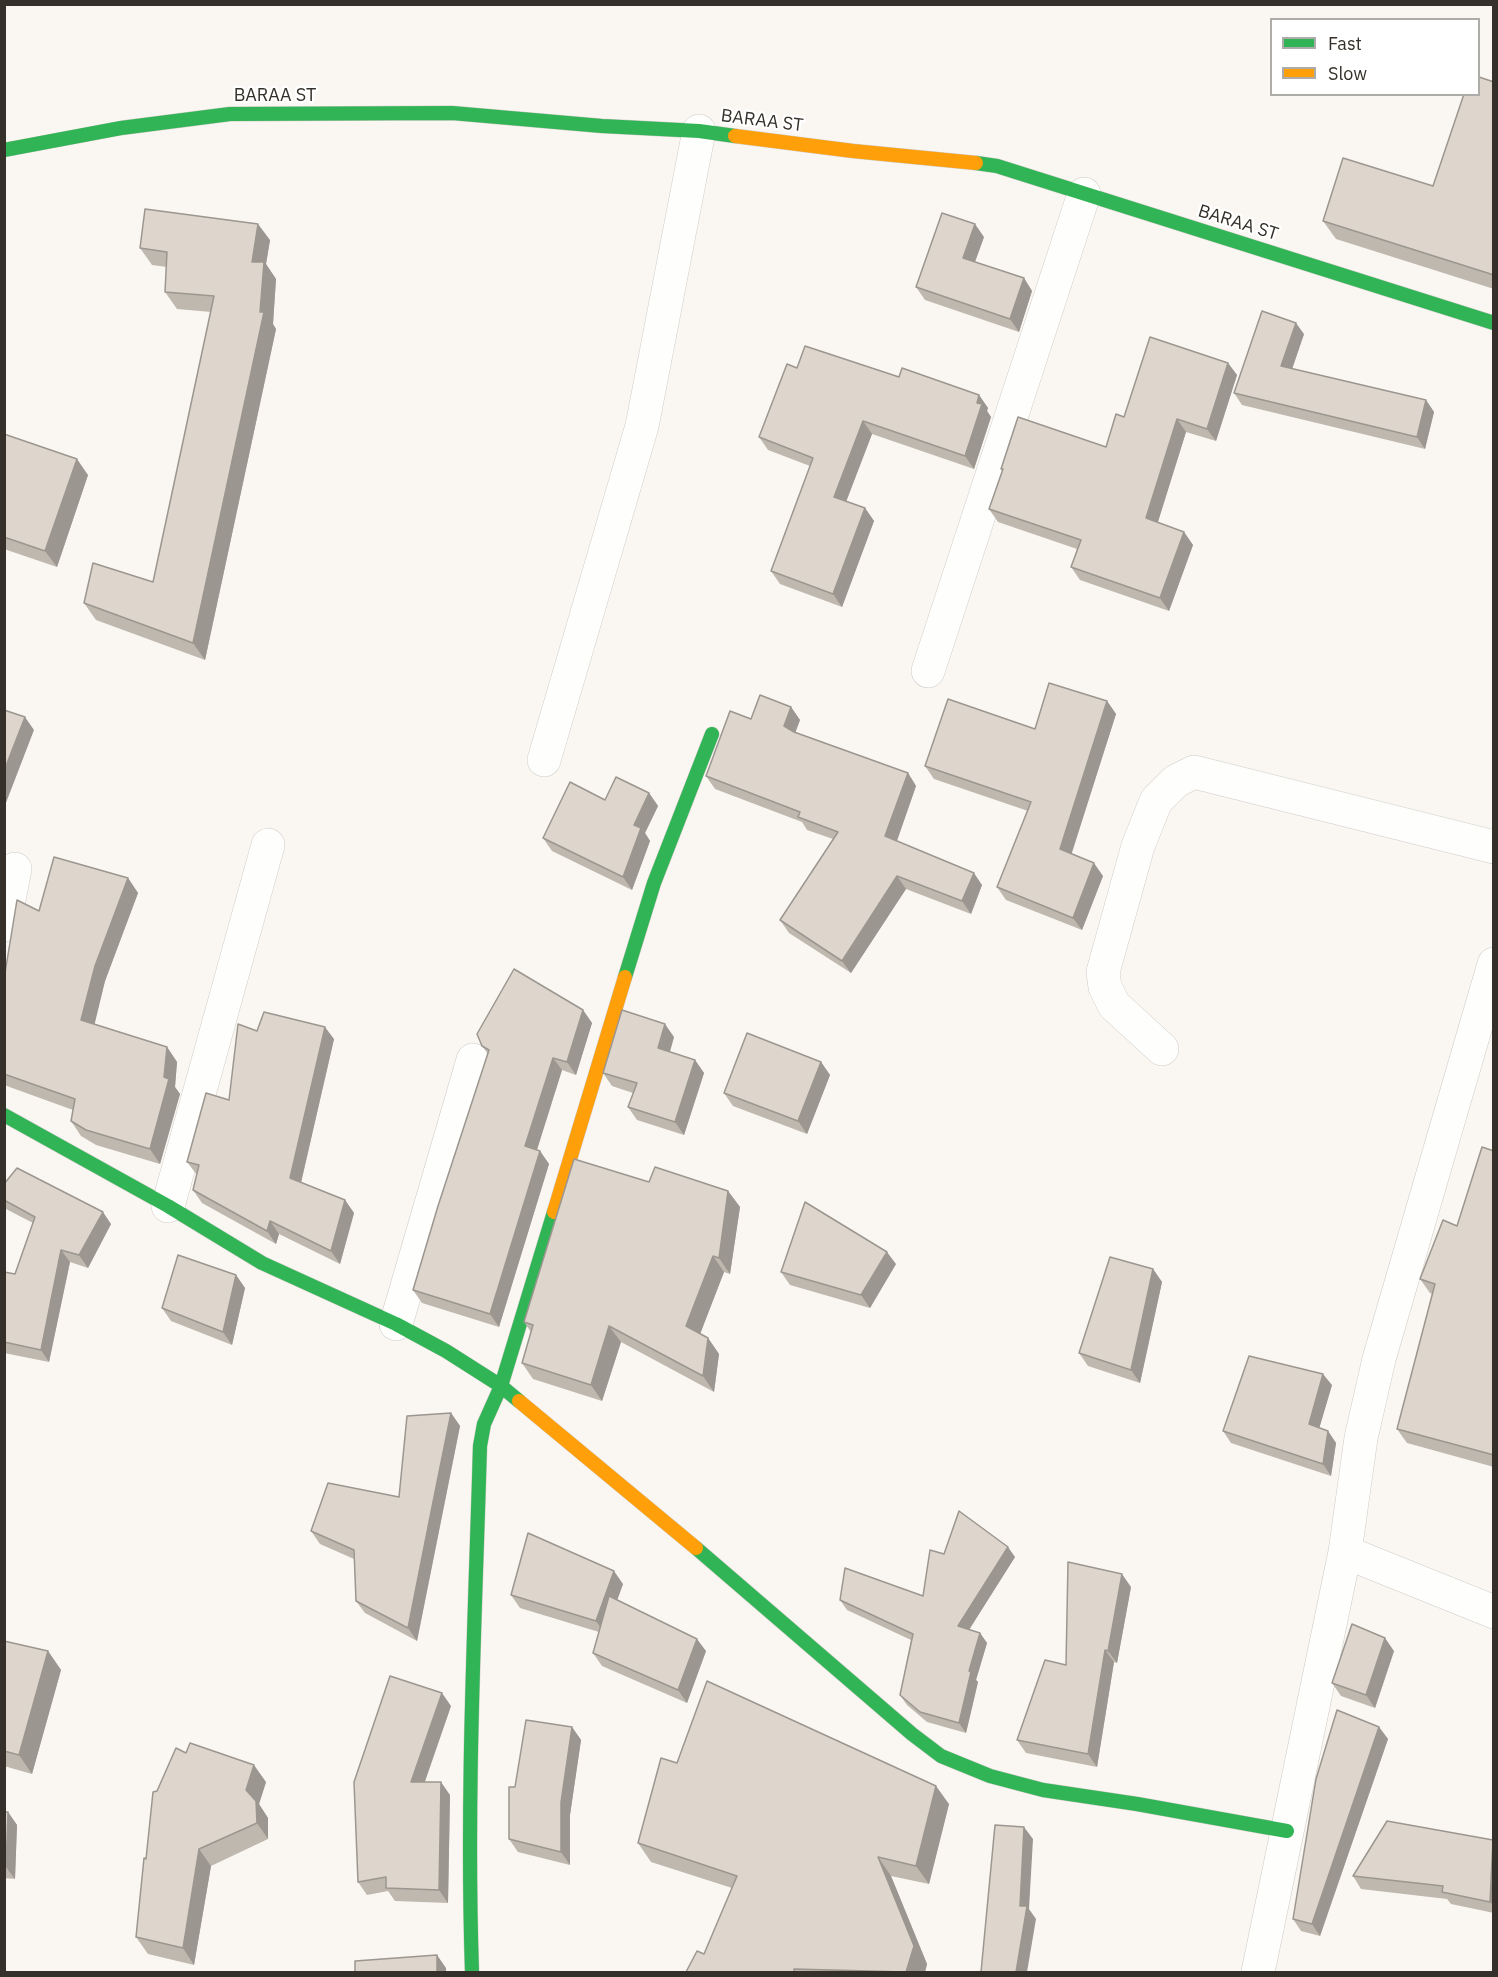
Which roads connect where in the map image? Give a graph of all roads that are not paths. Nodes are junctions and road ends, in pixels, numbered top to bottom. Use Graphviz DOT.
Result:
graph roads {
  1 [pos="699,131"];
  2 [pos="4,150"];
  3 [pos="1084,194"];
  4 [pos="1494,323"];
  5 [pos="928,671"];
  6 [pos="712,734"];
  7 [pos="543,760"];
  8 [pos="268,845"];
  9 [pos="1494,847"];
  10 [pos="15,869"];
  11 [pos="4,925"];
  12 [pos="1494,964"];
  13 [pos="1162,1049"];
  14 [pos="473,1060"];
  15 [pos="4,1114"];
  16 [pos="168,1206"];
  17 [pos="396,1324"];
  18 [pos="501,1386"];
  19 [pos="1345,1552"];
  20 [pos="1494,1612"];
  21 [pos="1287,1831"];
  22 [pos="472,1972"];
  23 [pos="1258,1972"];
  1 -- 2 [label="street, BARAA ST"];
  1 -- 3 [label="street, BARAA ST"];
  1 -- 7 [label="street"];
  3 -- 4 [label="street, BARAA ST"];
  3 -- 5 [label="street"];
  6 -- 18 [label="street"];
  8 -- 16 [label="street"];
  9 -- 13 [label="street"];
  10 -- 11 [label="street"];
  12 -- 19 [label="street"];
  14 -- 17 [label="street"];
  15 -- 16 [label="street"];
  16 -- 17 [label="street"];
  17 -- 18 [label="street"];
  18 -- 21 [label="street"];
  18 -- 22 [label="street"];
  19 -- 20 [label="street"];
  19 -- 21 [label="street"];
  21 -- 23 [label="street"];
}
